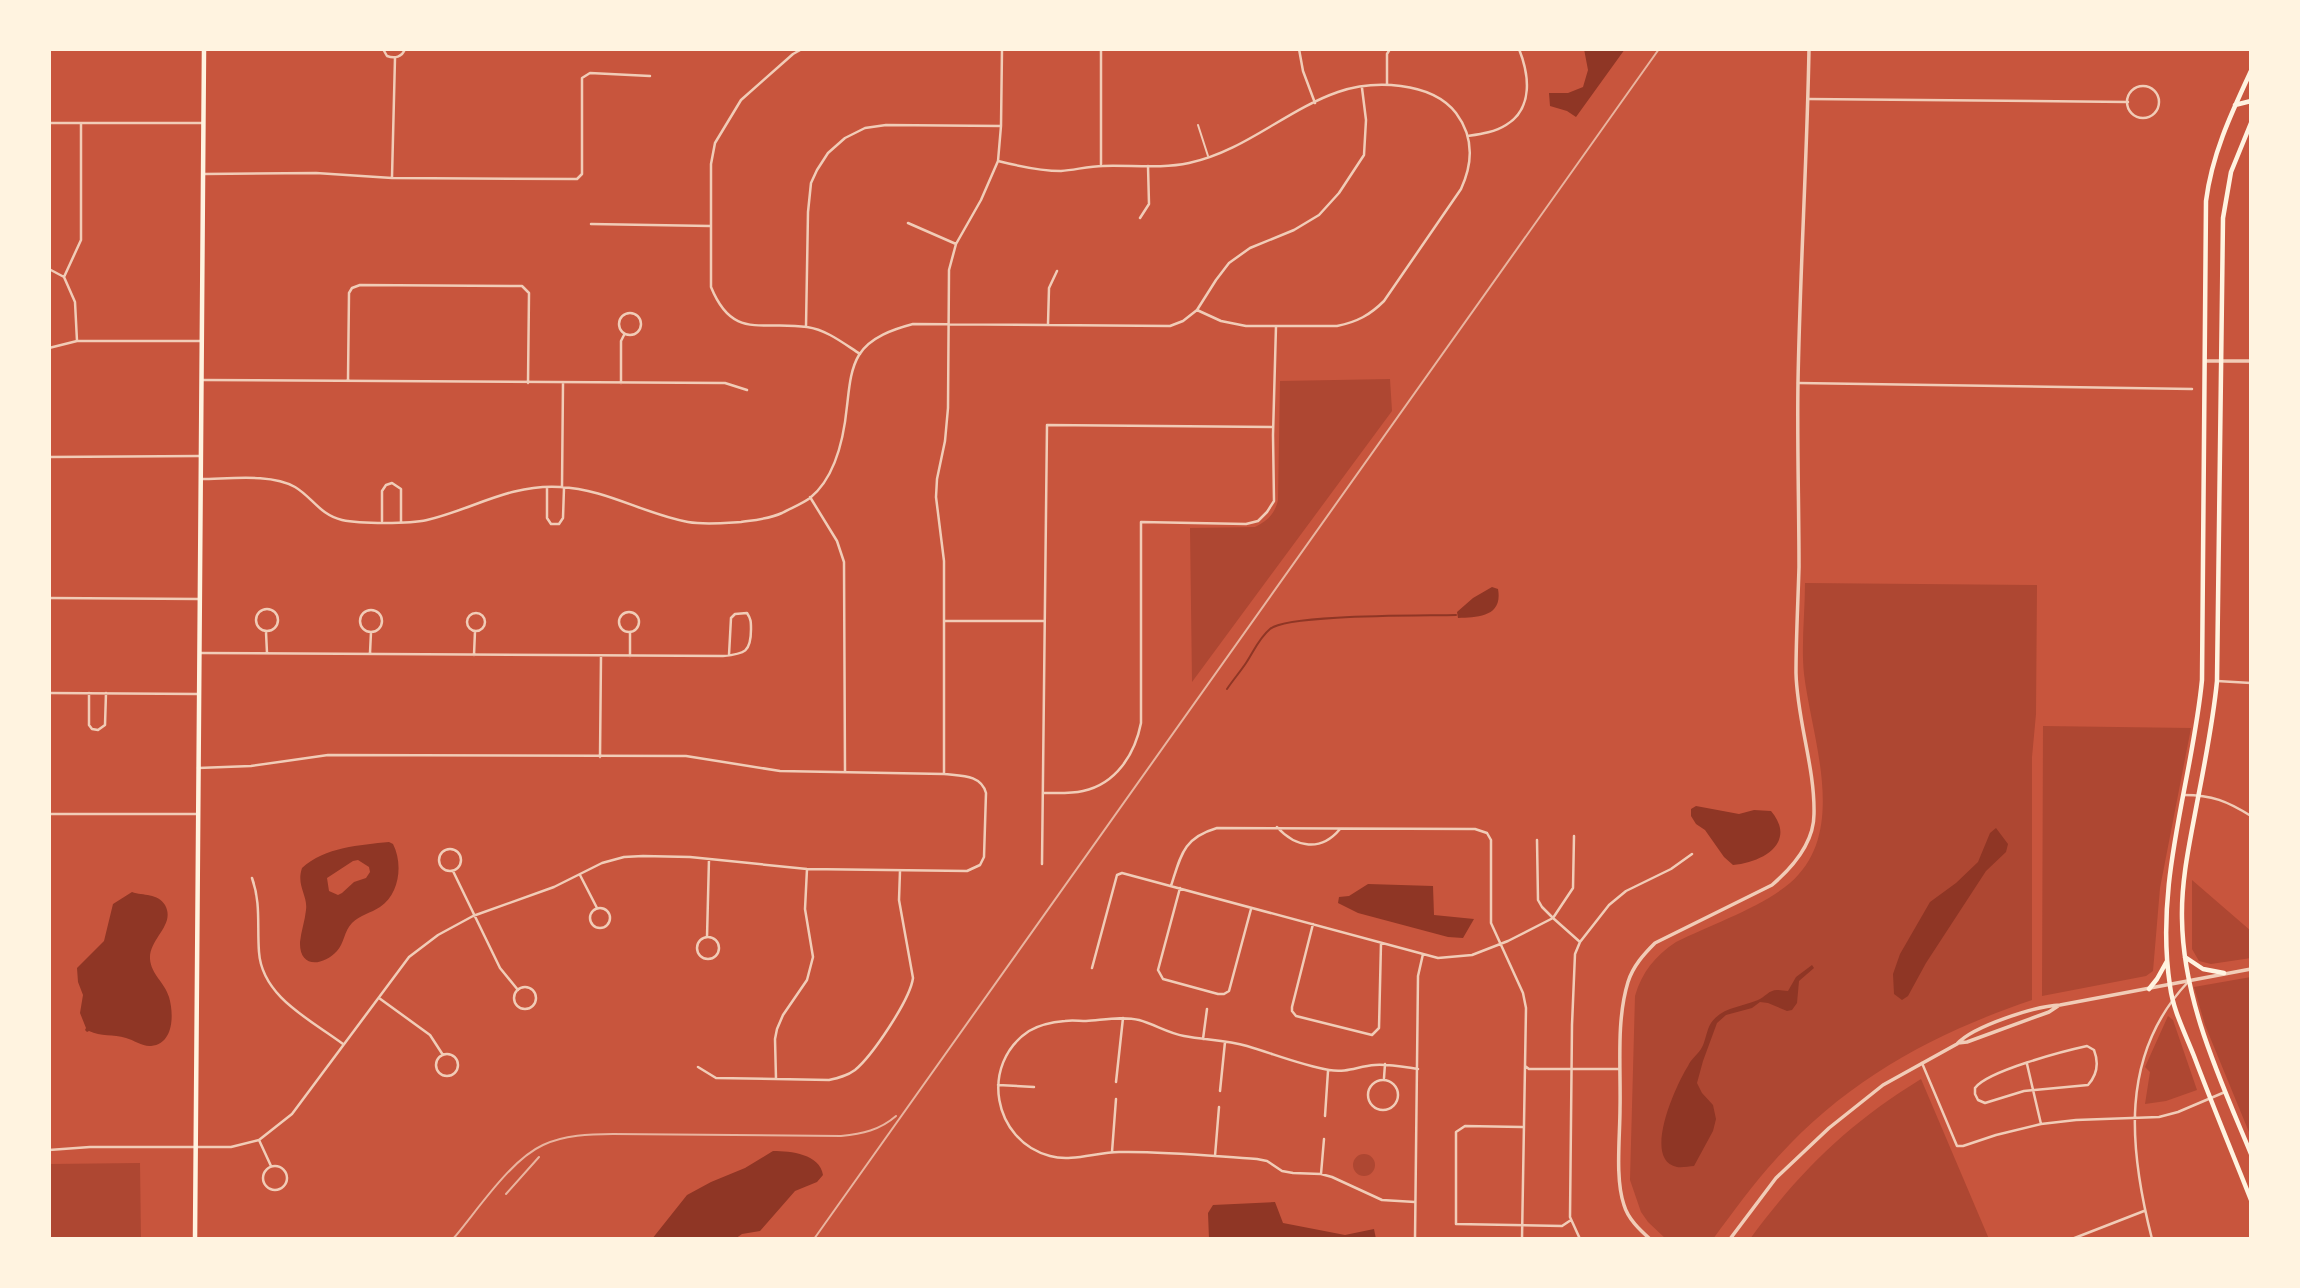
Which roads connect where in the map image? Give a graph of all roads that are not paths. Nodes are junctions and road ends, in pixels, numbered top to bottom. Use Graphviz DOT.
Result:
graph roads {
  1 [pos="204,49"];
  2 [pos="238,49"];
  3 [pos="244,49"];
  4 [pos="383,49"];
  5 [pos="405,49"];
  6 [pos="802,49"];
  7 [pos="1002,49"];
  8 [pos="1101,49"];
  9 [pos="1299,49"];
  10 [pos="1390,49"];
  11 [pos="1519,49"];
  12 [pos="1809,49"];
  13 [pos="395,58"];
  14 [pos="2251,71"];
  15 [pos="650,76"];
  16 [pos="1387,84"];
  17 [pos="1362,88"];
  18 [pos="1808,99"];
  19 [pos="2251,101"];
  20 [pos="2127,102"];
  21 [pos="1315,103"];
  22 [pos="2235,105"];
  23 [pos="49,123"];
  24 [pos="81,123"];
  25 [pos="2251,123"];
  26 [pos="203,124"];
  27 [pos="1198,125"];
  28 [pos="1001,126"];
  29 [pos="1468,136"];
  30 [pos="1209,157"];
  31 [pos="998,161"];
  32 [pos="1101,166"];
  33 [pos="1148,166"];
  34 [pos="202,173"];
  35 [pos="392,178"];
  36 [pos="1140,218"];
  37 [pos="908,223"];
  38 [pos="591,224"];
  39 [pos="710,226"];
  40 [pos="956,244"];
  41 [pos="49,269"];
  42 [pos="1057,271"];
  43 [pos="64,277"];
  44 [pos="1197,310"];
  45 [pos="1048,324"];
  46 [pos="950,325"];
  47 [pos="1276,326"];
  48 [pos="806,327"];
  49 [pos="625,333"];
  50 [pos="78,341"];
  51 [pos="201,341"];
  52 [pos="49,348"];
  53 [pos="860,354"];
  54 [pos="2205,361"];
  55 [pos="2221,361"];
  56 [pos="2251,361"];
  57 [pos="201,380"];
  58 [pos="348,380"];
  59 [pos="528,383"];
  60 [pos="563,383"];
  61 [pos="621,383"];
  62 [pos="1798,383"];
  63 [pos="2192,389"];
  64 [pos="747,390"];
  65 [pos="1273,427"];
  66 [pos="200,456"];
  67 [pos="49,457"];
  68 [pos="200,479"];
  69 [pos="547,487"];
  70 [pos="563,487"];
  71 [pos="810,497"];
  72 [pos="382,522"];
  73 [pos="401,522"];
  74 [pos="49,598"];
  75 [pos="199,599"];
  76 [pos="945,621"];
  77 [pos="1044,621"];
  78 [pos="267,631"];
  79 [pos="475,631"];
  80 [pos="371,632"];
  81 [pos="629,632"];
  82 [pos="198,653"];
  83 [pos="267,653"];
  84 [pos="370,653"];
  85 [pos="474,655"];
  86 [pos="729,655"];
  87 [pos="601,656"];
  88 [pos="629,656"];
  89 [pos="2217,681"];
  90 [pos="2251,682"];
  91 [pos="49,693"];
  92 [pos="89,693"];
  93 [pos="106,693"];
  94 [pos="198,694"];
  95 [pos="600,757"];
  96 [pos="198,768"];
  97 [pos="845,771"];
  98 [pos="944,774"];
  99 [pos="1044,793"];
  100 [pos="2184,795"];
  101 [pos="2199,795"];
  102 [pos="49,814"];
  103 [pos="197,814"];
  104 [pos="2251,816"];
  105 [pos="1277,827"];
  106 [pos="1341,828"];
  107 [pos="1574,836"];
  108 [pos="1537,840"];
  109 [pos="1692,854"];
  110 [pos="709,859"];
  111 [pos="1042,864"];
  112 [pos="807,869"];
  113 [pos="900,871"];
  114 [pos="453,872"];
  115 [pos="580,874"];
  116 [pos="252,878"];
  117 [pos="1171,886"];
  118 [pos="1180,888"];
  119 [pos="597,908"];
  120 [pos="1251,908"];
  121 [pos="473,916"];
  122 [pos="1553,918"];
  123 [pos="1313,924"];
  124 [pos="707,937"];
  125 [pos="1580,942"];
  126 [pos="1381,943"];
  127 [pos="1500,944"];
  128 [pos="1423,954"];
  129 [pos="2185,957"];
  130 [pos="2167,961"];
  131 [pos="1092,968"];
  132 [pos="2251,969"];
  133 [pos="2224,973"];
  134 [pos="2189,981"];
  135 [pos="2169,985"];
  136 [pos="2149,989"];
  137 [pos="518,990"];
  138 [pos="379,998"];
  139 [pos="2172,998"];
  140 [pos="2060,1005"];
  141 [pos="1207,1009"];
  142 [pos="1123,1018"];
  143 [pos="1203,1039"];
  144 [pos="1225,1041"];
  145 [pos="343,1044"];
  146 [pos="1957,1044"];
  147 [pos="443,1055"];
  148 [pos="1922,1063"];
  149 [pos="1385,1064"];
  150 [pos="2027,1064"];
  151 [pos="698,1066"];
  152 [pos="1525,1066"];
  153 [pos="1418,1069"];
  154 [pos="1571,1069"];
  155 [pos="1621,1069"];
  156 [pos="1328,1070"];
  157 [pos="776,1079"];
  158 [pos="1384,1080"];
  159 [pos="1116,1082"];
  160 [pos="998,1085"];
  161 [pos="1034,1087"];
  162 [pos="2033,1089"];
  163 [pos="1220,1091"];
  164 [pos="2225,1092"];
  165 [pos="2210,1098"];
  166 [pos="1115,1100"];
  167 [pos="1219,1107"];
  168 [pos="1325,1116"];
  169 [pos="2134,1118"];
  170 [pos="2041,1124"];
  171 [pos="1524,1127"];
  172 [pos="1324,1139"];
  173 [pos="259,1140"];
  174 [pos="194,1147"];
  175 [pos="49,1150"];
  176 [pos="1112,1152"];
  177 [pos="2251,1154"];
  178 [pos="1215,1156"];
  179 [pos="272,1167"];
  180 [pos="1321,1174"];
  181 [pos="2251,1200"];
  182 [pos="1415,1202"];
  183 [pos="2144,1211"];
  184 [pos="1571,1220"];
  185 [pos="1522,1225"];
  186 [pos="195,1239"];
  187 [pos="1415,1239"];
  188 [pos="1522,1239"];
  189 [pos="1580,1239"];
  190 [pos="1650,1239"];
  191 [pos="1730,1239"];
  192 [pos="2072,1239"];
  193 [pos="2152,1239"];
  1 -- 26 [label="main road"];
  2 -- 3 [label="street"];
  4 -- 13 [label="street"];
  5 -- 13 [label="street"];
  6 -- 39 [label="street"];
  7 -- 28 [label="street"];
  8 -- 32 [label="street"];
  9 -- 21 [label="street"];
  10 -- 16 [label="street"];
  11 -- 29 [label="street"];
  12 -- 18 [label="street"];
  13 -- 35 [label="street"];
  14 -- 22 [label="main road"];
  15 -- 35 [label="street"];
  16 -- 17 [label="street"];
  16 -- 29 [label="street"];
  17 -- 21 [label="street"];
  17 -- 44 [label="street"];
  18 -- 20 [label="street"];
  18 -- 62 [label="street"];
  19 -- 22 [label="main road"];
  20 -- 20 [label="street"];
  21 -- 30 [label="street"];
  22 -- 54 [label="main road"];
  23 -- 24 [label="street"];
  24 -- 26 [label="street"];
  24 -- 43 [label="street"];
  25 -- 55 [label="main road"];
  26 -- 34 [label="main road"];
  27 -- 30 [label="lane"];
  28 -- 31 [label="street"];
  28 -- 48 [label="street"];
  29 -- 47 [label="street"];
  30 -- 33 [label="street"];
  31 -- 32 [label="street"];
  31 -- 40 [label="street"];
  32 -- 33 [label="street"];
  33 -- 36 [label="street"];
  34 -- 35 [label="street"];
  34 -- 51 [label="main road"];
  37 -- 40 [label="street"];
  38 -- 39 [label="street"];
  39 -- 48 [label="street"];
  40 -- 46 [label="street"];
  41 -- 43 [label="street"];
  42 -- 45 [label="street"];
  43 -- 50 [label="street"];
  44 -- 45 [label="street"];
  44 -- 47 [label="street"];
  45 -- 46 [label="street"];
  46 -- 53 [label="street"];
  46 -- 76 [label="street"];
  47 -- 65 [label="street"];
  48 -- 53 [label="street"];
  49 -- 49 [label="street"];
  49 -- 61 [label="street"];
  50 -- 51 [label="street"];
  50 -- 52 [label="street"];
  51 -- 57 [label="main road"];
  53 -- 71 [label="street"];
  54 -- 55 [label="street"];
  54 -- 100 [label="main road"];
  55 -- 56 [label="street"];
  55 -- 89 [label="main road"];
  57 -- 58 [label="street"];
  57 -- 66 [label="main road"];
  58 -- 59 [label="street"];
  58 -- 59 [label="street"];
  59 -- 60 [label="street"];
  60 -- 61 [label="street"];
  60 -- 70 [label="street"];
  61 -- 64 [label="street"];
  62 -- 63 [label="street"];
  62 -- 155 [label="street"];
  65 -- 77 [label="street"];
  65 -- 99 [label="street"];
  66 -- 67 [label="street"];
  66 -- 68 [label="main road"];
  68 -- 72 [label="street"];
  68 -- 75 [label="main road"];
  69 -- 70 [label="street"];
  69 -- 70 [label="street"];
  69 -- 73 [label="street"];
  70 -- 71 [label="street"];
  71 -- 97 [label="street"];
  72 -- 73 [label="street"];
  72 -- 73 [label="street"];
  74 -- 75 [label="street"];
  75 -- 82 [label="main road"];
  76 -- 77 [label="street"];
  76 -- 98 [label="street"];
  77 -- 99 [label="street"];
  78 -- 78 [label="street"];
  78 -- 83 [label="street"];
  79 -- 79 [label="street"];
  79 -- 85 [label="street"];
  80 -- 80 [label="street"];
  80 -- 84 [label="street"];
  81 -- 81 [label="street"];
  81 -- 88 [label="street"];
  82 -- 83 [label="street"];
  82 -- 94 [label="main road"];
  83 -- 84 [label="street"];
  84 -- 85 [label="street"];
  85 -- 87 [label="street"];
  86 -- 86 [label="street"];
  86 -- 88 [label="street"];
  87 -- 88 [label="street"];
  87 -- 95 [label="street"];
  89 -- 90 [label="street"];
  89 -- 101 [label="main road"];
  91 -- 92 [label="street"];
  92 -- 93 [label="street"];
  92 -- 93 [label="street"];
  93 -- 94 [label="street"];
  94 -- 96 [label="main road"];
  95 -- 96 [label="street"];
  95 -- 97 [label="street"];
  96 -- 103 [label="main road"];
  97 -- 98 [label="street"];
  98 -- 113 [label="street"];
  99 -- 111 [label="street"];
  100 -- 101 [label="street"];
  100 -- 130 [label="main road"];
  101 -- 104 [label="street"];
  101 -- 129 [label="main road"];
  102 -- 103 [label="street"];
  103 -- 174 [label="main road"];
  105 -- 106 [label="street"];
  105 -- 106 [label="street"];
  105 -- 117 [label="street"];
  106 -- 127 [label="street"];
  107 -- 122 [label="street"];
  108 -- 122 [label="street"];
  109 -- 125 [label="street"];
  110 -- 112 [label="street"];
  110 -- 115 [label="street"];
  110 -- 124 [label="street"];
  112 -- 113 [label="street"];
  112 -- 157 [label="street"];
  113 -- 157 [label="street"];
  114 -- 114 [label="street"];
  114 -- 121 [label="street"];
  115 -- 119 [label="street"];
  115 -- 121 [label="street"];
  116 -- 145 [label="street"];
  117 -- 118 [label="street"];
  117 -- 131 [label="street"];
  118 -- 120 [label="street"];
  118 -- 120 [label="street"];
  119 -- 119 [label="street"];
  120 -- 123 [label="street"];
  121 -- 137 [label="street"];
  121 -- 138 [label="street"];
  122 -- 125 [label="street"];
  122 -- 127 [label="street"];
  123 -- 126 [label="street"];
  123 -- 126 [label="street"];
  124 -- 124 [label="street"];
  125 -- 154 [label="street"];
  126 -- 128 [label="street"];
  127 -- 128 [label="street"];
  127 -- 152 [label="street"];
  128 -- 153 [label="street"];
  129 -- 133 [label="main road"];
  129 -- 134 [label="main road"];
  130 -- 135 [label="main road"];
  130 -- 136 [label="main road"];
  132 -- 133 [label="street"];
  133 -- 134 [label="street"];
  134 -- 135 [label="street"];
  134 -- 139 [label="street"];
  134 -- 164 [label="main road"];
  135 -- 136 [label="street"];
  135 -- 139 [label="main road"];
  136 -- 140 [label="street"];
  137 -- 137 [label="street"];
  138 -- 145 [label="street"];
  138 -- 147 [label="street"];
  139 -- 165 [label="main road"];
  139 -- 169 [label="street"];
  140 -- 146 [label="street"];
  140 -- 146 [label="street"];
  141 -- 143 [label="street"];
  142 -- 143 [label="street"];
  142 -- 159 [label="street"];
  142 -- 160 [label="street"];
  143 -- 144 [label="street"];
  144 -- 156 [label="street"];
  144 -- 163 [label="street"];
  145 -- 173 [label="street"];
  146 -- 148 [label="street"];
  147 -- 147 [label="street"];
  148 -- 170 [label="street"];
  148 -- 191 [label="street"];
  149 -- 153 [label="street"];
  149 -- 156 [label="street"];
  149 -- 158 [label="street"];
  150 -- 162 [label="street"];
  150 -- 162 [label="street"];
  150 -- 162 [label="street"];
  151 -- 157 [label="street"];
  152 -- 154 [label="street"];
  152 -- 171 [label="street"];
  153 -- 182 [label="street"];
  154 -- 155 [label="street"];
  154 -- 184 [label="street"];
  155 -- 190 [label="street"];
  156 -- 168 [label="street"];
  158 -- 158 [label="street"];
  160 -- 161 [label="street"];
  160 -- 176 [label="street"];
  162 -- 170 [label="street"];
  164 -- 165 [label="street"];
  164 -- 177 [label="main road"];
  165 -- 169 [label="street"];
  165 -- 181 [label="main road"];
  166 -- 176 [label="street"];
  167 -- 178 [label="street"];
  169 -- 170 [label="street"];
  169 -- 183 [label="street"];
  171 -- 185 [label="street"];
  171 -- 185 [label="street"];
  172 -- 180 [label="street"];
  173 -- 174 [label="street"];
  173 -- 179 [label="street"];
  174 -- 175 [label="street"];
  174 -- 186 [label="main road"];
  176 -- 178 [label="street"];
  178 -- 180 [label="street"];
  179 -- 179 [label="street"];
  180 -- 182 [label="street"];
  182 -- 187 [label="street"];
  183 -- 192 [label="street"];
  183 -- 193 [label="street"];
  184 -- 185 [label="street"];
  184 -- 189 [label="street"];
  185 -- 188 [label="street"];
}
